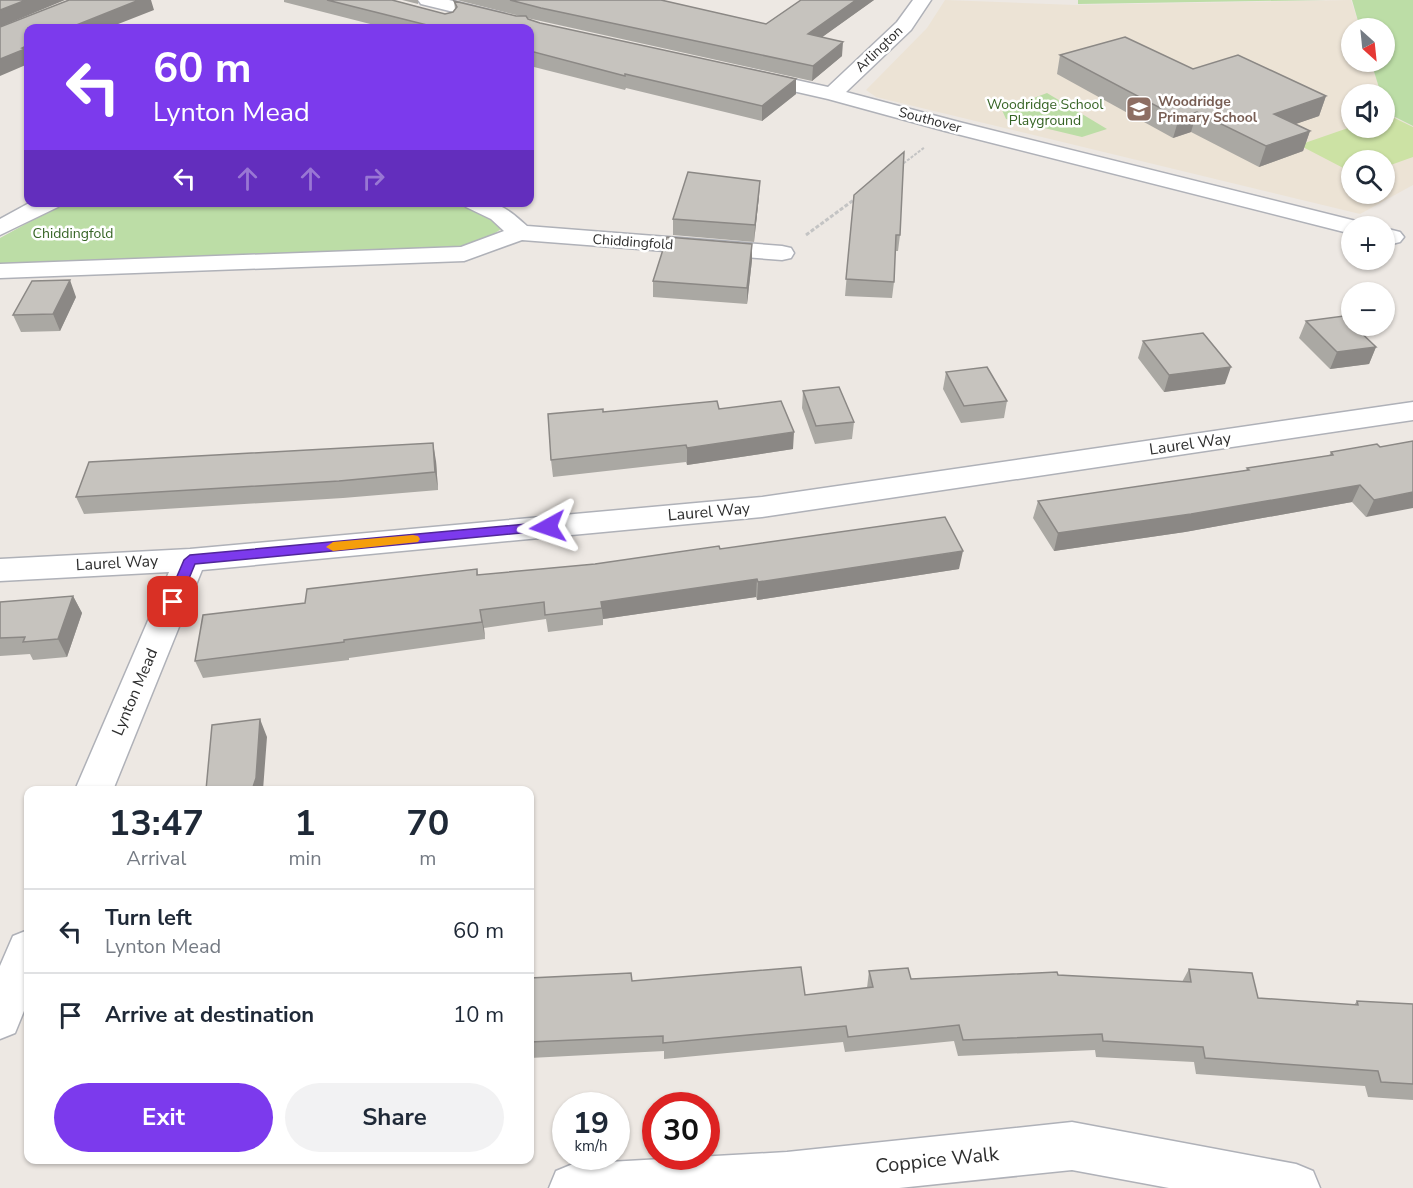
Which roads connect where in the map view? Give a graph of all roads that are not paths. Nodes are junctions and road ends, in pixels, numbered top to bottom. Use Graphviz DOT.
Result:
graph roads {
  1 [pos="922,0"];
  2 [pos="512,4"];
  3 [pos="420,5"];
  4 [pos="486,22"];
  5 [pos="522,24"];
  6 [pos="728,71"];
  7 [pos="832,94"];
  8 [pos="40,207"];
  9 [pos="484,207"];
  10 [pos="1341,224"];
  11 [pos="0,228"];
  12 [pos="520,233"];
  13 [pos="782,253"];
  14 [pos="0,271"];
  15 [pos="1413,411"];
  16 [pos="190,560"];
  17 [pos="0,570"];
  18 [pos="96,786"];
  19 [pos="24,959"];
  20 [pos="0,1018"];
  21 [pos="788,1182"];
  22 [pos="573,1188"];
  23 [pos="1296,1188"];
  1 -- 7 [label="street, Arlington"];
  2 -- 4 [label="street"];
  3 -- 4 [label="street"];
  4 -- 5 [label="street"];
  6 -- 7 [label="street, Southover"];
  7 -- 10 [label="street, Southover"];
  8 -- 11 [label="street"];
  9 -- 12 [label="street"];
  12 -- 13 [label="street, Chiddingfold"];
  12 -- 14 [label="street, Chiddingfold"];
  15 -- 16 [label="street, Laurel Way"];
  16 -- 17 [label="street, Laurel Way"];
  16 -- 18 [label="street, Lynton Mead"];
  19 -- 20 [label="street"];
  21 -- 22 [label="street, Coppice Walk"];
  21 -- 23 [label="street, Coppice Walk"];
}
